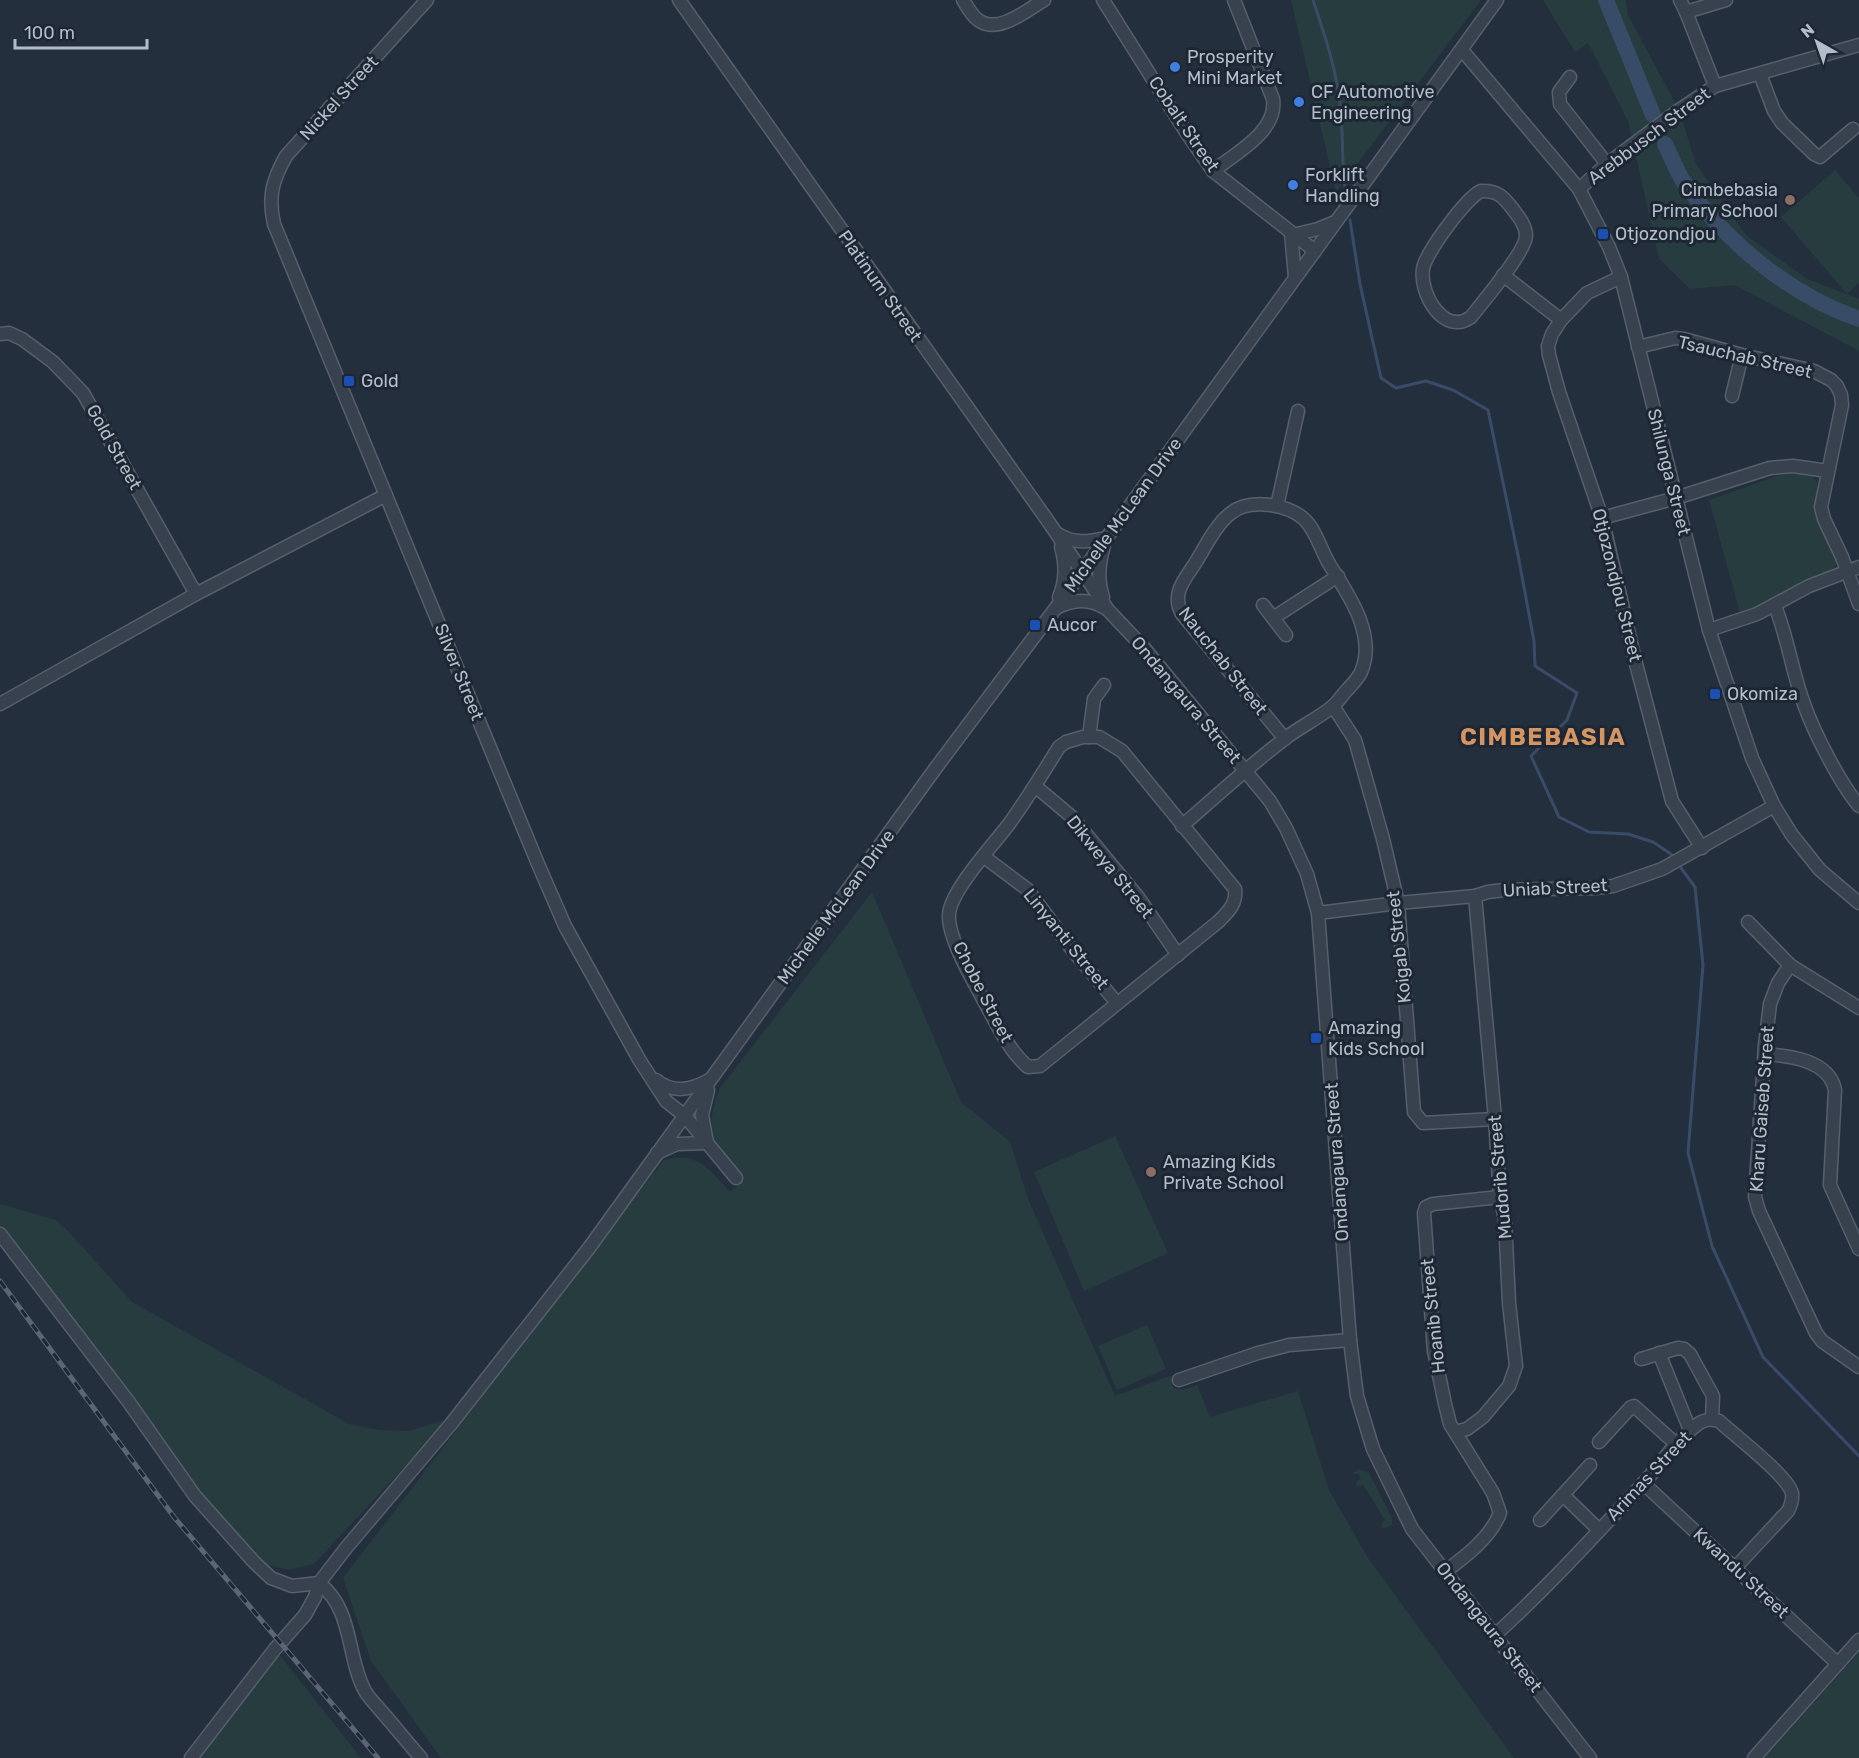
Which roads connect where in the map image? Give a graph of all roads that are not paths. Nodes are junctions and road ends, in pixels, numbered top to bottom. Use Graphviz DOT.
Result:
graph roads {
  1 [pos="428,0"];
  2 [pos="679,0"];
  3 [pos="963,0"];
  4 [pos="1044,0"];
  5 [pos="1103,0"];
  6 [pos="1234,0"];
  7 [pos="1497,0"];
  8 [pos="1680,0"];
  9 [pos="1726,0"];
  10 [pos="1686,12"];
  11 [pos="1859,45"];
  12 [pos="1462,50"];
  13 [pos="1760,74"];
  14 [pos="1570,77"];
  15 [pos="1715,86"];
  16 [pos="1853,129"];
  17 [pos="1607,164"];
  18 [pos="1213,171"];
  19 [pos="1579,189"];
  20 [pos="270,206"];
  21 [pos="1336,221"];
  22 [pos="1292,234"];
  23 [pos="1315,251"];
  24 [pos="1503,275"];
  25 [pos="1295,277"];
  26 [pos="1621,277"];
  27 [pos="1561,320"];
  28 [pos="0,334"];
  29 [pos="1638,347"];
  30 [pos="1742,355"];
  31 [pos="1732,396"];
  32 [pos="1298,411"];
  33 [pos="1827,471"];
  34 [pos="386,495"];
  35 [pos="1676,498"];
  36 [pos="1277,506"];
  37 [pos="1602,518"];
  38 [pos="1055,532"];
  39 [pos="1106,537"];
  40 [pos="1859,567"];
  41 [pos="1082,572"];
  42 [pos="1846,572"];
  43 [pos="1338,576"];
  44 [pos="196,594"];
  45 [pos="1859,604"];
  46 [pos="1263,605"];
  47 [pos="1774,606"];
  48 [pos="1055,609"];
  49 [pos="1108,610"];
  50 [pos="1272,618"];
  51 [pos="1708,630"];
  52 [pos="1286,635"];
  53 [pos="1104,685"];
  54 [pos="0,704"];
  55 [pos="1333,706"];
  56 [pos="1089,737"];
  57 [pos="1285,739"];
  58 [pos="1245,770"];
  59 [pos="1035,786"];
  60 [pos="1774,806"];
  61 [pos="1859,806"];
  62 [pos="1182,826"];
  63 [pos="1702,848"];
  64 [pos="983,856"];
  65 [pos="1475,896"];
  66 [pos="1858,901"];
  67 [pos="1398,903"];
  68 [pos="1318,913"];
  69 [pos="1748,922"];
  70 [pos="1178,955"];
  71 [pos="1790,965"];
  72 [pos="1118,1004"];
  73 [pos="1859,1008"];
  74 [pos="1765,1054"];
  75 [pos="652,1077"];
  76 [pos="712,1078"];
  77 [pos="685,1116"];
  78 [pos="1495,1119"];
  79 [pos="707,1143"];
  80 [pos="656,1154"];
  81 [pos="736,1178"];
  82 [pos="1500,1197"];
  83 [pos="0,1234"];
  84 [pos="1858,1246"];
  85 [pos="1350,1340"];
  86 [pos="1659,1353"];
  87 [pos="1641,1359"];
  88 [pos="1859,1367"];
  89 [pos="1179,1380"];
  90 [pos="1712,1419"];
  91 [pos="1690,1430"];
  92 [pos="1455,1432"];
  93 [pos="1599,1442"];
  94 [pos="1677,1445"];
  95 [pos="1590,1465"];
  96 [pos="1643,1483"];
  97 [pos="1563,1495"];
  98 [pos="1540,1520"];
  99 [pos="1599,1530"];
  100 [pos="1735,1568"];
  101 [pos="1446,1571"];
  102 [pos="319,1583"];
  103 [pos="1495,1635"];
  104 [pos="1859,1640"];
  105 [pos="1838,1664"];
  106 [pos="191,1758"];
  107 [pos="421,1758"];
  108 [pos="1590,1758"];
  109 [pos="1754,1758"];
  1 -- 20 [label="street, Nickel Street"];
  2 -- 38 [label="street, Platinum Street"];
  3 -- 4 [label="street"];
  5 -- 18 [label="street, Cobalt Street"];
  6 -- 18 [label="street"];
  7 -- 12 [label="street, Michelle McLean Drive"];
  8 -- 10 [label="street"];
  9 -- 10 [label="street"];
  10 -- 15 [label="street"];
  11 -- 13 [label="street, Arebbusch Street"];
  12 -- 19 [label="street, Shilunga Street"];
  12 -- 21 [label="street, Michelle McLean Drive"];
  13 -- 15 [label="street, Arebbusch Street"];
  13 -- 16 [label="street"];
  14 -- 17 [label="street"];
  15 -- 17 [label="street, Arebbusch Street"];
  17 -- 19 [label="street, Arebbusch Street"];
  18 -- 22 [label="street, Cobalt Street"];
  19 -- 26 [label="street, Shilunga Street"];
  20 -- 34 [label="street, Silver Street"];
  21 -- 22 [label="street"];
  21 -- 23 [label="street, Michelle McLean Drive"];
  22 -- 23 [label="street, Cobalt Street"];
  22 -- 25 [label="street"];
  23 -- 25 [label="street, Michelle McLean Drive"];
  24 -- 24 [label="street"];
  24 -- 27 [label="street"];
  25 -- 39 [label="street, Michelle McLean Drive"];
  26 -- 27 [label="street, Otjozondjou Street"];
  26 -- 29 [label="street, Shilunga Street"];
  27 -- 37 [label="street, Otjozondjou Street"];
  28 -- 44 [label="street, Gold Street"];
  29 -- 30 [label="street, Tsauchab Street"];
  29 -- 35 [label="street, Shilunga Street"];
  30 -- 31 [label="street"];
  30 -- 33 [label="street, Tsauchab Street"];
  32 -- 36 [label="street"];
  33 -- 35 [label="street"];
  33 -- 42 [label="street, Tsauchab Street"];
  34 -- 44 [label="street"];
  34 -- 75 [label="street, Silver Street"];
  35 -- 37 [label="street"];
  35 -- 51 [label="street, Shilunga Street"];
  36 -- 43 [label="street, Nauchab Street"];
  36 -- 57 [label="street, Nauchab Street"];
  37 -- 63 [label="street, Otjozondjou Street"];
  38 -- 39 [label="street"];
  38 -- 41 [label="street, Platinum Street"];
  38 -- 48 [label="street"];
  39 -- 41 [label="street, Michelle McLean Drive"];
  39 -- 49 [label="street"];
  40 -- 42 [label="street"];
  41 -- 48 [label="street, Michelle McLean Drive"];
  41 -- 49 [label="street, Ondangaura Street"];
  42 -- 45 [label="street, Tsauchab Street"];
  42 -- 47 [label="street"];
  43 -- 50 [label="street"];
  43 -- 55 [label="street, Nauchab Street"];
  44 -- 54 [label="street"];
  46 -- 50 [label="street"];
  47 -- 51 [label="street"];
  47 -- 61 [label="street"];
  48 -- 49 [label="street"];
  48 -- 76 [label="street, Michelle McLean Drive"];
  49 -- 58 [label="street, Ondangaura Street"];
  50 -- 52 [label="street"];
  51 -- 60 [label="street, Shilunga Street"];
  53 -- 56 [label="street"];
  55 -- 57 [label="street, Nauchab Street"];
  55 -- 67 [label="street, Koigab Street"];
  56 -- 59 [label="street, Chobe Street"];
  56 -- 62 [label="street, Chobe Street"];
  57 -- 58 [label="street, Nauchab Street"];
  58 -- 62 [label="street"];
  58 -- 68 [label="street, Ondangaura Street"];
  59 -- 64 [label="street, Chobe Street"];
  59 -- 70 [label="street, Dikweya Street"];
  60 -- 63 [label="street, Uniab Street"];
  60 -- 66 [label="street, Shilunga Street"];
  62 -- 70 [label="street, Chobe Street"];
  63 -- 65 [label="street, Uniab Street"];
  64 -- 72 [label="street, Linyanti Street"];
  64 -- 72 [label="street, Chobe Street"];
  65 -- 67 [label="street, Uniab Street"];
  65 -- 78 [label="street, Mudorib Street"];
  67 -- 68 [label="street, Uniab Street"];
  67 -- 78 [label="street, Koigab Street"];
  68 -- 85 [label="street, Ondangaura Street"];
  69 -- 71 [label="street"];
  70 -- 72 [label="street, Chobe Street"];
  71 -- 73 [label="street"];
  71 -- 74 [label="street, Kharu Gaiseb Street"];
  74 -- 84 [label="street"];
  74 -- 88 [label="street, Kharu Gaiseb Street"];
  75 -- 76 [label="street"];
  75 -- 77 [label="street, Silver Street"];
  76 -- 77 [label="street, Michelle McLean Drive"];
  76 -- 79 [label="street"];
  77 -- 79 [label="street, Silver Street"];
  77 -- 80 [label="street, Michelle McLean Drive"];
  78 -- 82 [label="street, Mudorib Street"];
  79 -- 80 [label="street"];
  79 -- 81 [label="street, Silver Street"];
  80 -- 102 [label="street, Michelle McLean Drive"];
  82 -- 92 [label="street, Mudorib Street"];
  82 -- 92 [label="street, Hoanib Street"];
  83 -- 102 [label="street"];
  85 -- 89 [label="street"];
  85 -- 101 [label="street, Ondangaura Street"];
  86 -- 87 [label="street"];
  86 -- 90 [label="street"];
  86 -- 91 [label="street"];
  90 -- 91 [label="street, Arimas Street"];
  90 -- 100 [label="street"];
  91 -- 94 [label="street, Arimas Street"];
  92 -- 101 [label="street, Hoanib Street"];
  93 -- 94 [label="street"];
  94 -- 96 [label="street, Arimas Street"];
  95 -- 97 [label="street"];
  96 -- 99 [label="street, Arimas Street"];
  96 -- 100 [label="street, Kwandu Street"];
  97 -- 98 [label="street"];
  97 -- 99 [label="street"];
  99 -- 103 [label="street, Arimas Street"];
  100 -- 105 [label="street, Kwandu Street"];
  101 -- 103 [label="street, Ondangaura Street"];
  102 -- 106 [label="street, Michelle McLean Drive"];
  102 -- 107 [label="street"];
  103 -- 108 [label="street, Ondangaura Street"];
  104 -- 105 [label="street"];
  105 -- 109 [label="street"];
}
